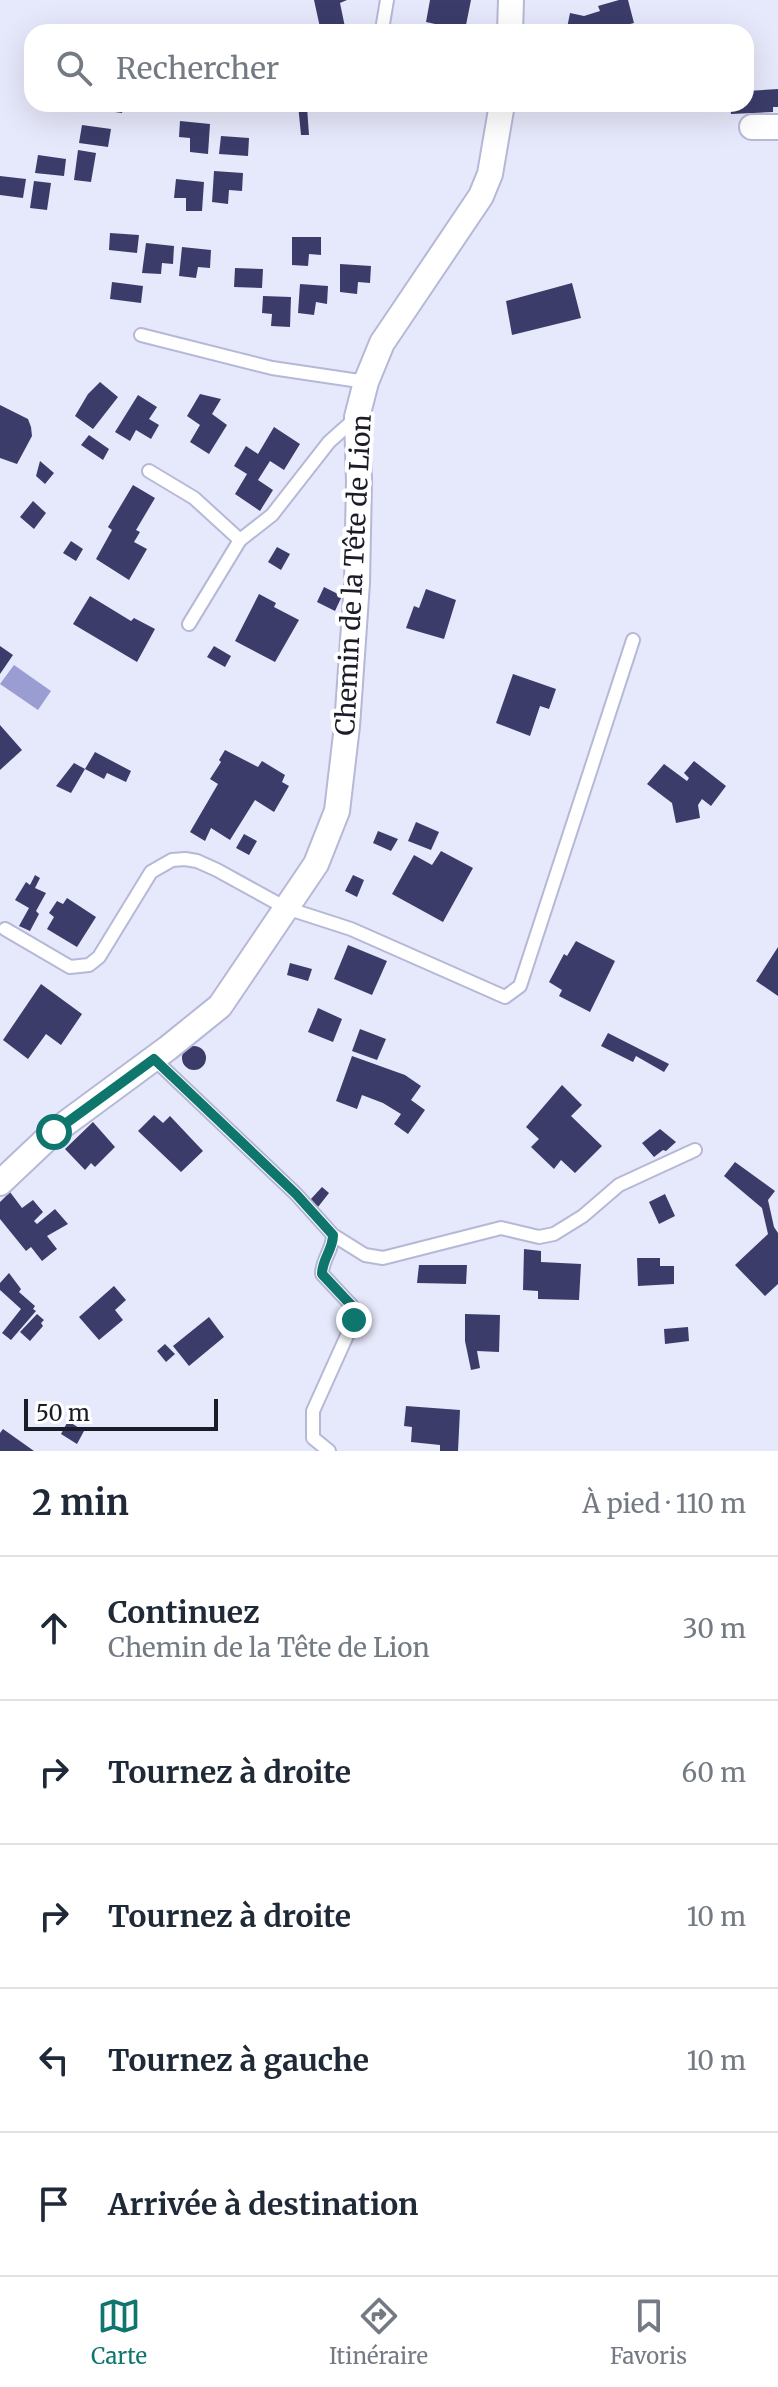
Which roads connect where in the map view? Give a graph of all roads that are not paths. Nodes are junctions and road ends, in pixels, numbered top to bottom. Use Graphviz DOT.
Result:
graph roads {
  1 [pos="387,0"];
  2 [pos="511,0"];
  3 [pos="383,24"];
  4 [pos="510,24"];
  5 [pos="501,112"];
  6 [pos="752,127"];
  7 [pos="778,127"];
  8 [pos="141,335"];
  9 [pos="366,382"];
  10 [pos="357,417"];
  11 [pos="149,471"];
  12 [pos="240,540"];
  13 [pos="189,624"];
  14 [pos="633,640"];
  15 [pos="286,908"];
  16 [pos="5,929"];
  17 [pos="154,1059"];
  18 [pos="695,1150"];
  19 [pos="0,1183"];
  20 [pos="333,1235"];
  21 [pos="329,1451"];
  1 -- 3 [label="lane"];
  2 -- 4 [label="street"];
  5 -- 9 [label="street, Chemin de la Tête de Lion"];
  6 -- 7 [label="street"];
  8 -- 9 [label="lane"];
  9 -- 10 [label="street, Chemin de la Tête de Lion"];
  10 -- 12 [label="lane"];
  10 -- 15 [label="street, Chemin de la Tête de Lion"];
  11 -- 12 [label="lane"];
  12 -- 13 [label="lane"];
  14 -- 15 [label="lane"];
  15 -- 16 [label="lane"];
  15 -- 17 [label="street, Chemin de la Tête de Lion"];
  17 -- 19 [label="street, Chemin de la Tête de Lion"];
  17 -- 20 [label="lane"];
  18 -- 20 [label="lane"];
  20 -- 21 [label="lane"];
}
